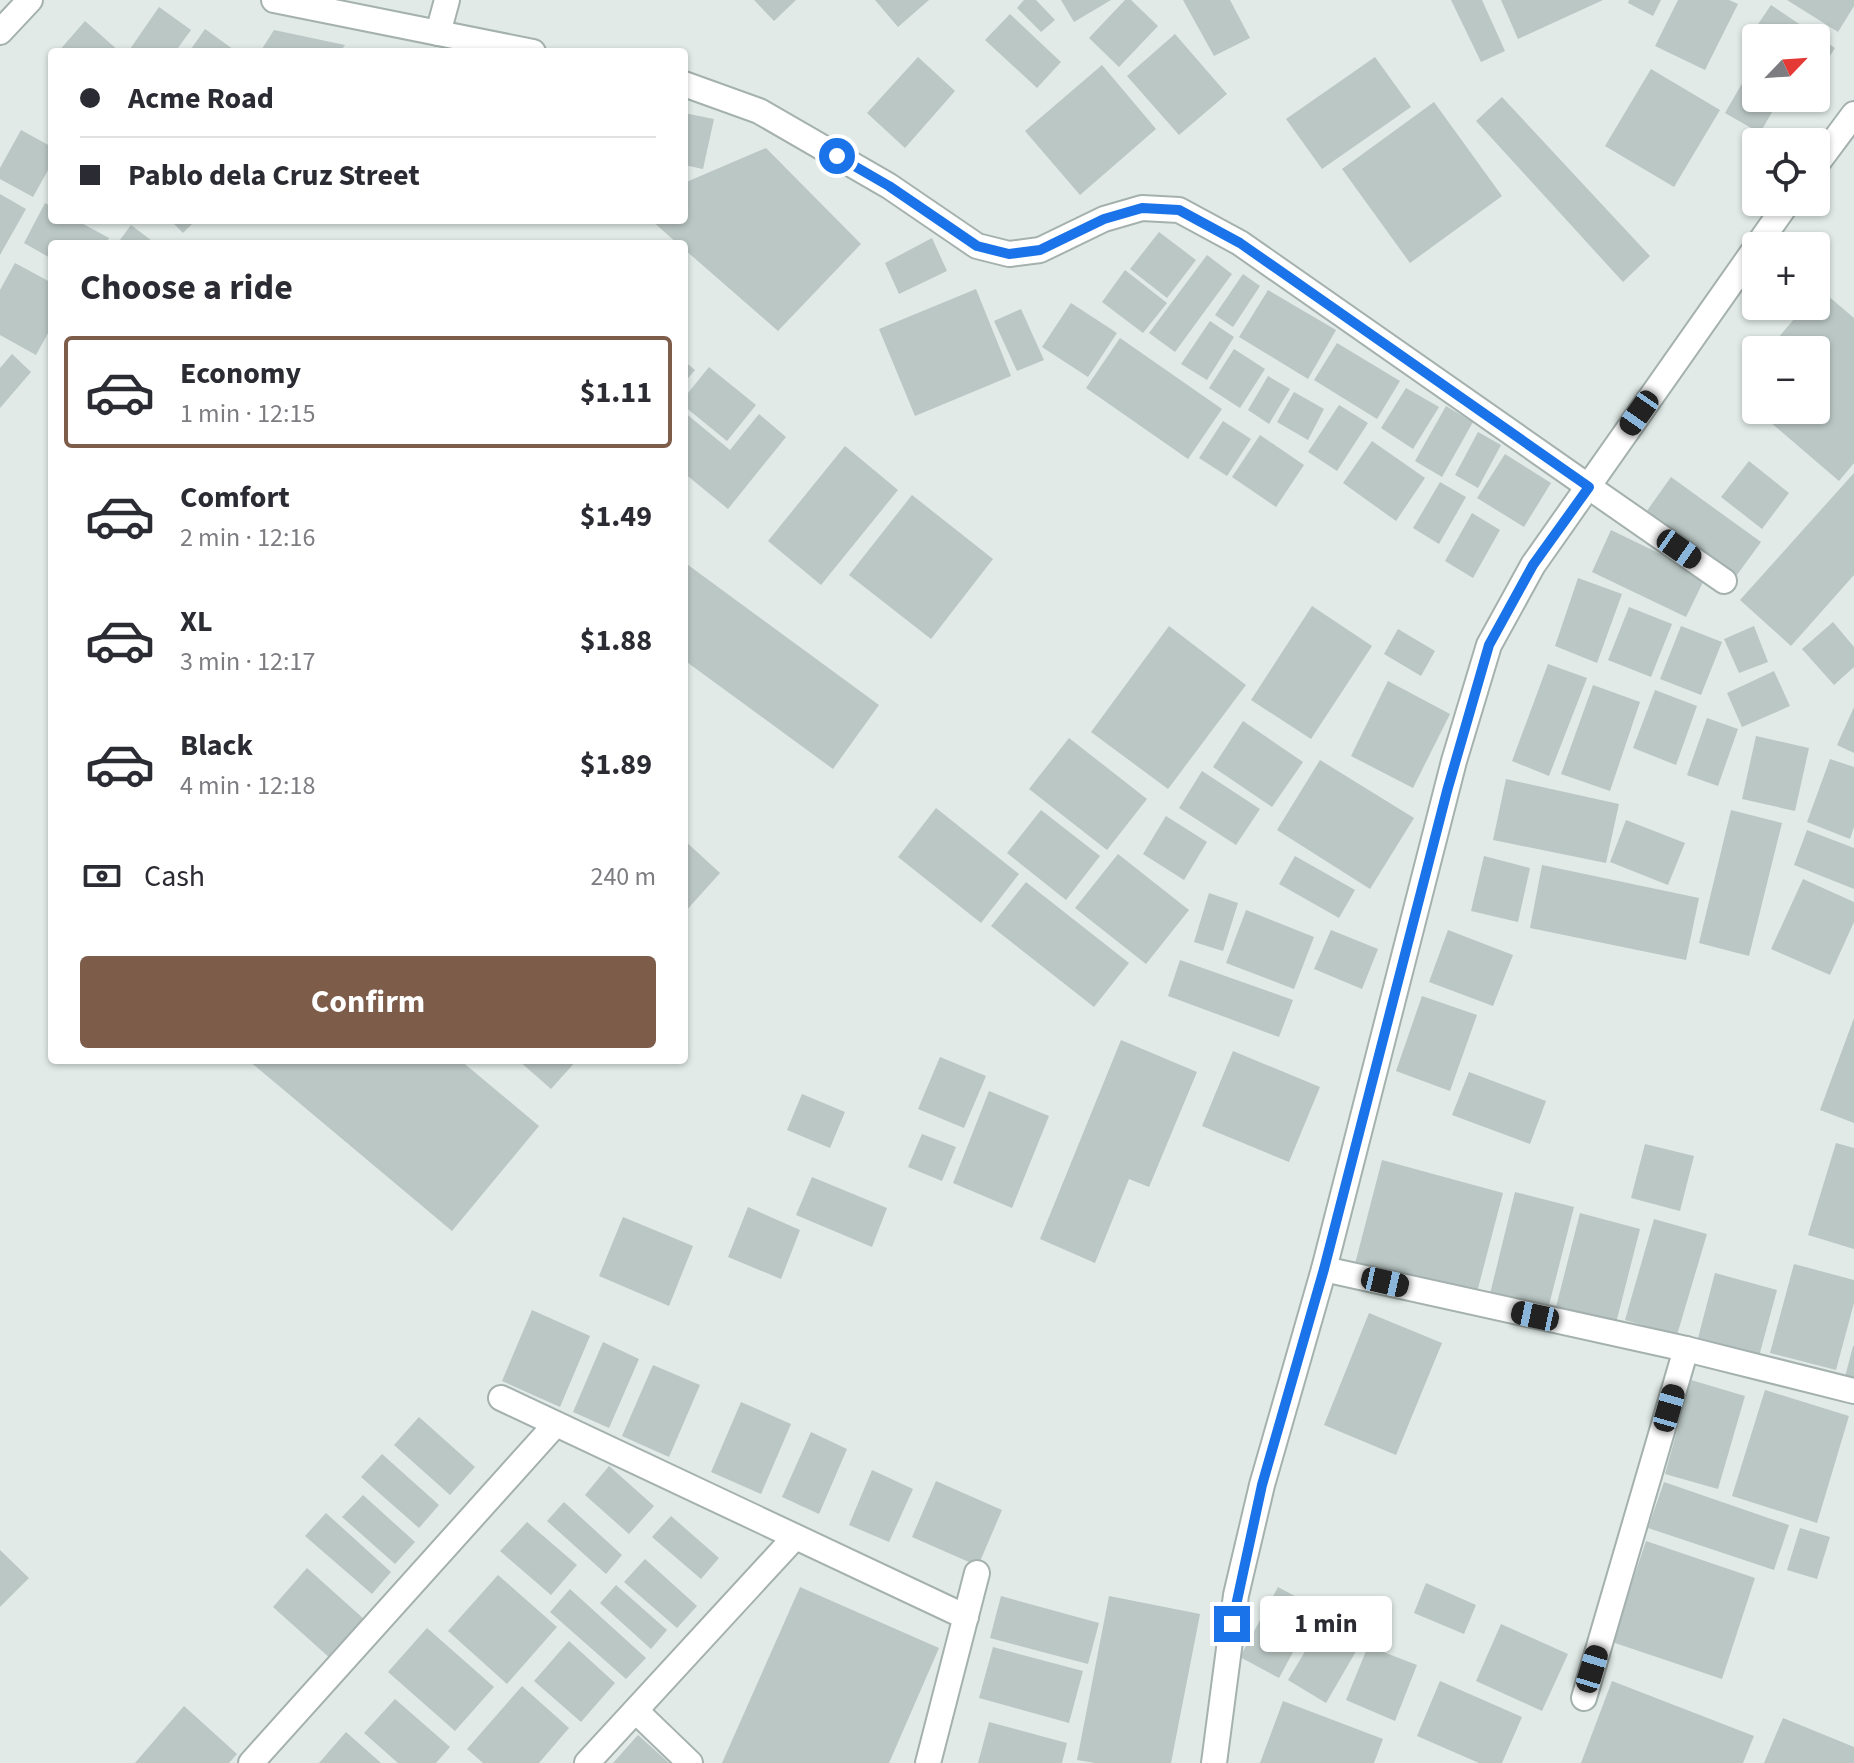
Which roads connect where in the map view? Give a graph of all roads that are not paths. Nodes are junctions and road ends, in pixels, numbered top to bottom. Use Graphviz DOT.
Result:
graph roads {
  1 [pos="30,0"];
  2 [pos="274,0"];
  3 [pos="447,0"];
  4 [pos="0,32"];
  5 [pos="438,33"];
  6 [pos="513,48"];
  7 [pos="688,85"];
  8 [pos="1854,114"];
  9 [pos="1830,146"];
  10 [pos="1778,216"];
  11 [pos="1589,487"];
  12 [pos="1724,581"];
  13 [pos="1324,1269"];
  14 [pos="1686,1349"];
  15 [pos="1854,1391"];
  16 [pos="501,1398"];
  17 [pos="555,1425"];
  18 [pos="795,1537"];
  19 [pos="977,1573"];
  20 [pos="966,1617"];
  21 [pos="1584,1698"];
  22 [pos="636,1711"];
  23 [pos="251,1763"];
  24 [pos="587,1763"];
  25 [pos="690,1763"];
  26 [pos="928,1763"];
  27 [pos="1214,1763"];
  1 -- 4 [label="street"];
  2 -- 5 [label="street"];
  3 -- 5 [label="street"];
  5 -- 6 [label="street"];
  7 -- 11 [label="street"];
  8 -- 9 [label="street"];
  10 -- 11 [label="street"];
  11 -- 12 [label="street"];
  11 -- 13 [label="street"];
  13 -- 14 [label="street"];
  13 -- 27 [label="street"];
  14 -- 15 [label="street"];
  14 -- 21 [label="street"];
  16 -- 17 [label="street"];
  17 -- 18 [label="street"];
  17 -- 23 [label="street"];
  18 -- 20 [label="street"];
  18 -- 22 [label="street"];
  19 -- 20 [label="street"];
  20 -- 26 [label="street"];
  22 -- 24 [label="street"];
  22 -- 25 [label="street"];
}
